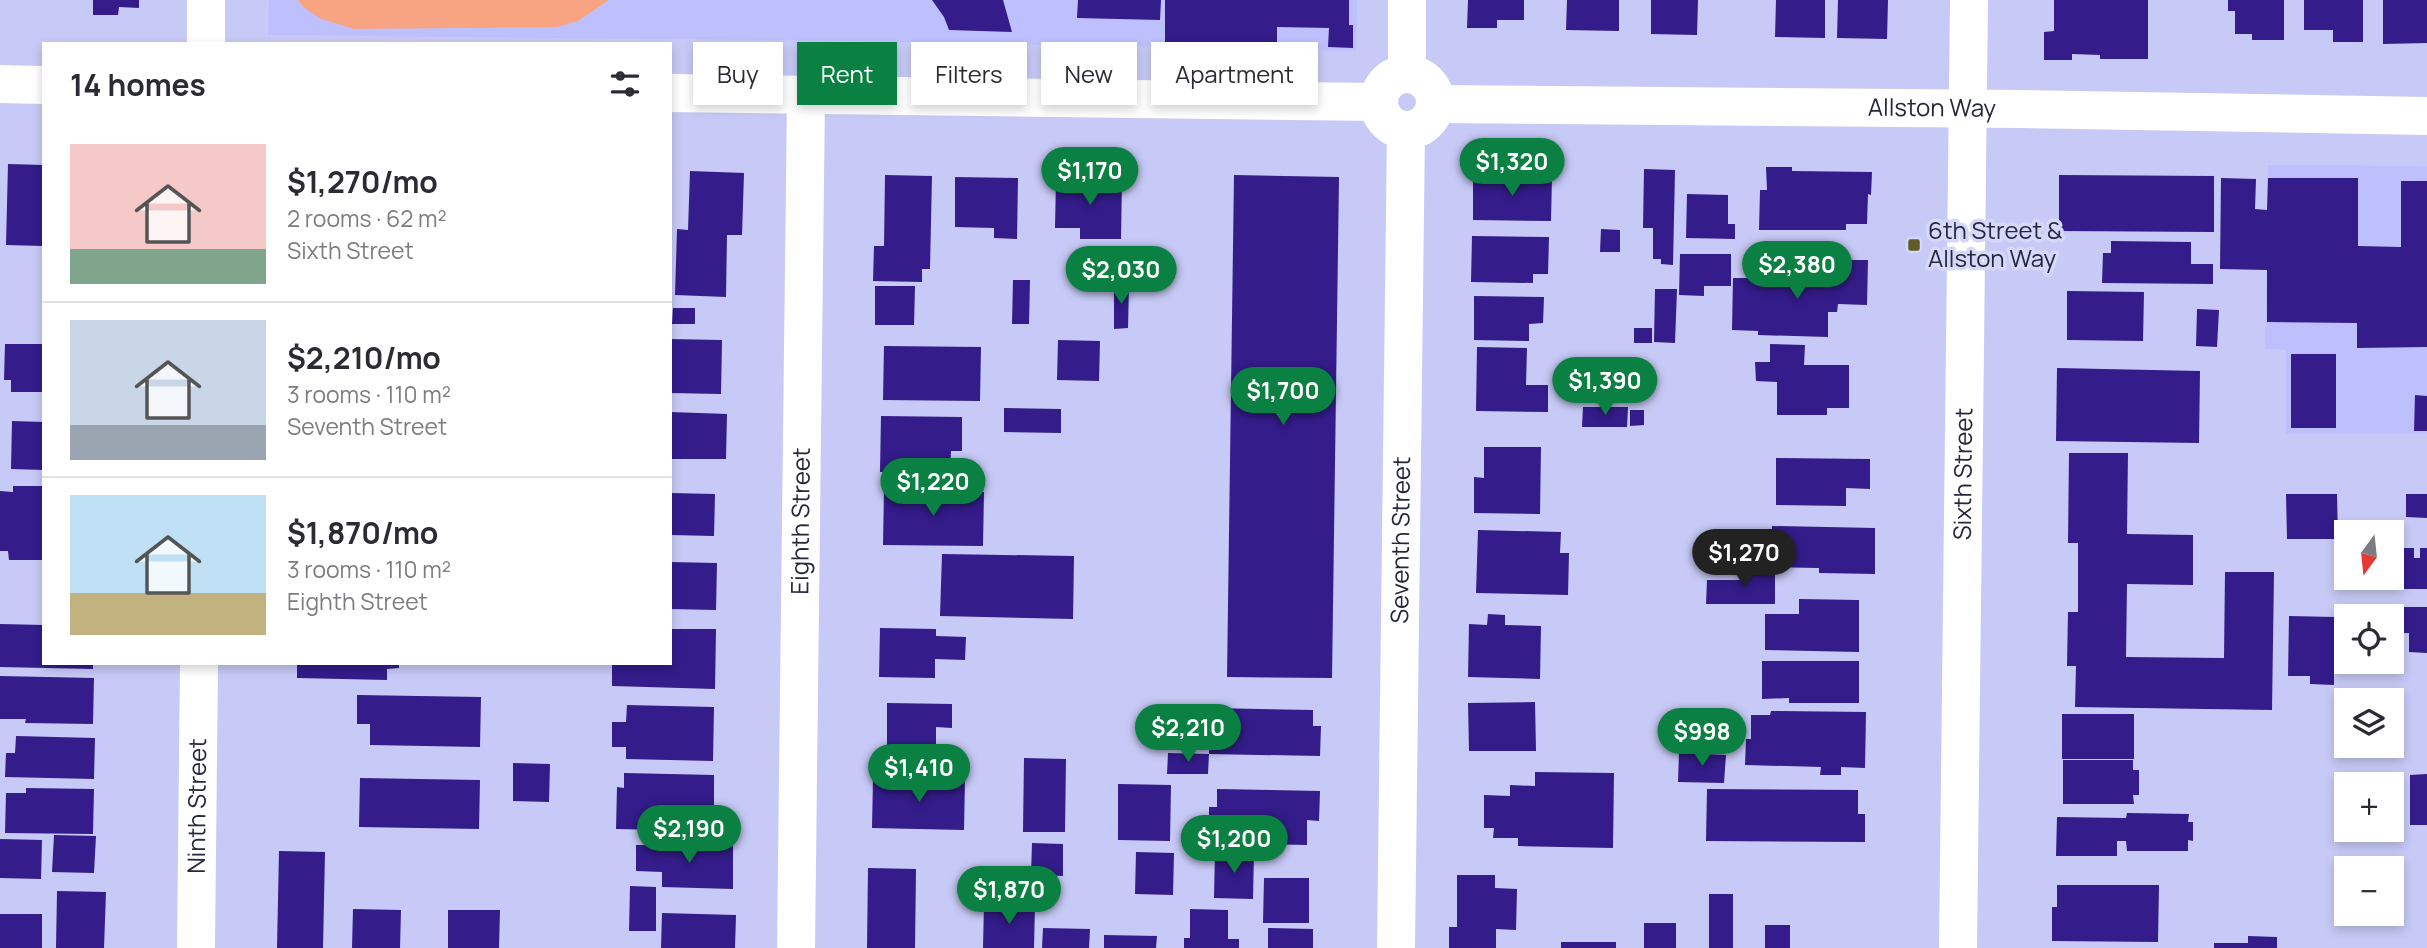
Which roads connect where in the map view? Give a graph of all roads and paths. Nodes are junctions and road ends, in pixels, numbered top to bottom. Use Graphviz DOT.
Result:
graph roads {
  1 [pos="206,0"];
  2 [pos="1407,0"];
  3 [pos="1969,0"];
  4 [pos="206,42"];
  5 [pos="1407,74"];
  6 [pos="0,84"];
  7 [pos="42,85"];
  8 [pos="672,93"];
  9 [pos="797,96"];
  10 [pos="897,97"];
  11 [pos="1378,102"];
  12 [pos="1435,104"];
  13 [pos="806,105"];
  14 [pos="1968,109"];
  15 [pos="2427,116"];
  16 [pos="1406,131"];
  17 [pos="199,665"];
  18 [pos="196,948"];
  19 [pos="796,948"];
  20 [pos="1396,948"];
  21 [pos="1958,948"];
  1 -- 4 [label="street"];
  2 -- 5 [label="street"];
  3 -- 14 [label="street, Sixth Street"];
  5 -- 11 [label="street"];
  5 -- 12 [label="street"];
  6 -- 7 [label="street"];
  8 -- 9 [label="street"];
  10 -- 11 [label="street"];
  11 -- 16 [label="street"];
  12 -- 14 [label="street, Allston Way"];
  12 -- 16 [label="street"];
  13 -- 19 [label="street, Eighth Street"];
  14 -- 15 [label="street, Allston Way"];
  14 -- 21 [label="street, Sixth Street"];
  16 -- 20 [label="street, Seventh Street"];
  17 -- 18 [label="street, Ninth Street"];
}
